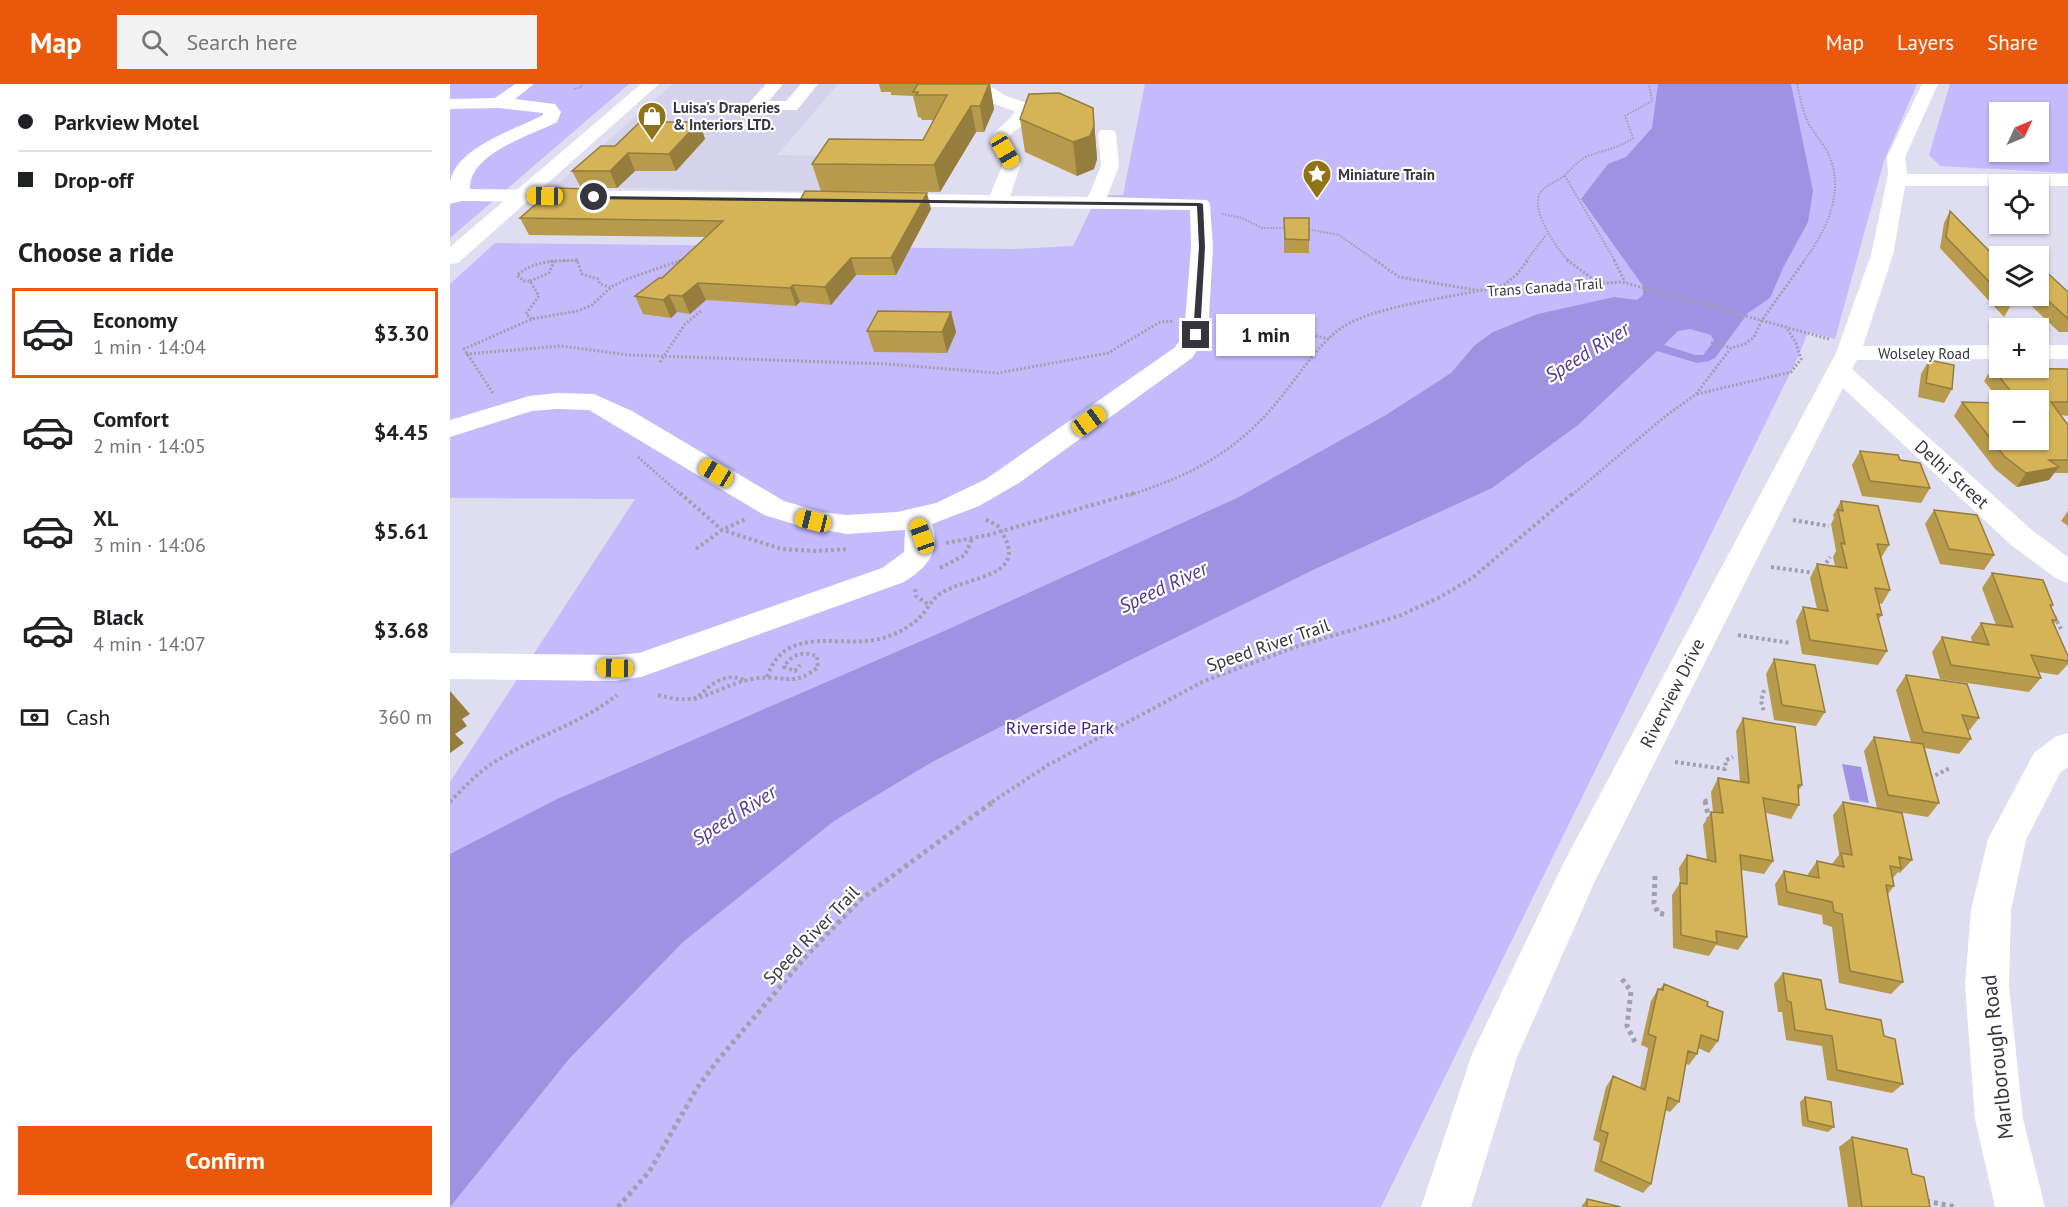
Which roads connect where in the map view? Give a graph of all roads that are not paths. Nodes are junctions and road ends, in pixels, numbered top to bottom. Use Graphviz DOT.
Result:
graph roads {
  1 [pos="526,84"];
  2 [pos="651,84"];
  3 [pos="775,84"];
  4 [pos="810,84"];
  5 [pos="974,84"];
  6 [pos="1930,84"];
  7 [pos="499,102"];
  8 [pos="450,104"];
  9 [pos="1107,134"];
  10 [pos="450,154"];
  11 [pos="474,154"];
  12 [pos="1897,180"];
  13 [pos="2068,180"];
  14 [pos="523,196"];
  15 [pos="455,197"];
  16 [pos="999,201"];
  17 [pos="1095,203"];
  18 [pos="450,258"];
  19 [pos="1989,352"];
  20 [pos="2049,352"];
  21 [pos="2068,352"];
  22 [pos="1846,356"];
  23 [pos="450,429"];
  24 [pos="923,546"];
  25 [pos="2068,572"];
  26 [pos="450,666"];
  27 [pos="2068,747"];
  28 [pos="1446,1207"];
  29 [pos="2020,1207"];
  1 -- 7 [label="street"];
  2 -- 14 [label="street"];
  3 -- 4 [label="street"];
  5 -- 16 [label="street"];
  6 -- 12 [label="street, Riverview Drive"];
  7 -- 8 [label="street"];
  7 -- 11 [label="street"];
  9 -- 17 [label="street"];
  10 -- 11 [label="street"];
  11 -- 15 [label="street"];
  12 -- 13 [label="street"];
  12 -- 22 [label="street, Riverview Drive"];
  14 -- 15 [label="street"];
  14 -- 16 [label="street"];
  14 -- 18 [label="street"];
  16 -- 17 [label="street"];
  17 -- 24 [label="street"];
  19 -- 22 [label="street, Wolseley Road"];
  20 -- 21 [label="street"];
  22 -- 25 [label="street, Delhi Street"];
  22 -- 28 [label="street, Riverview Drive"];
  23 -- 24 [label="street"];
  24 -- 26 [label="street"];
  27 -- 29 [label="street, Marlborough Road"];
}
